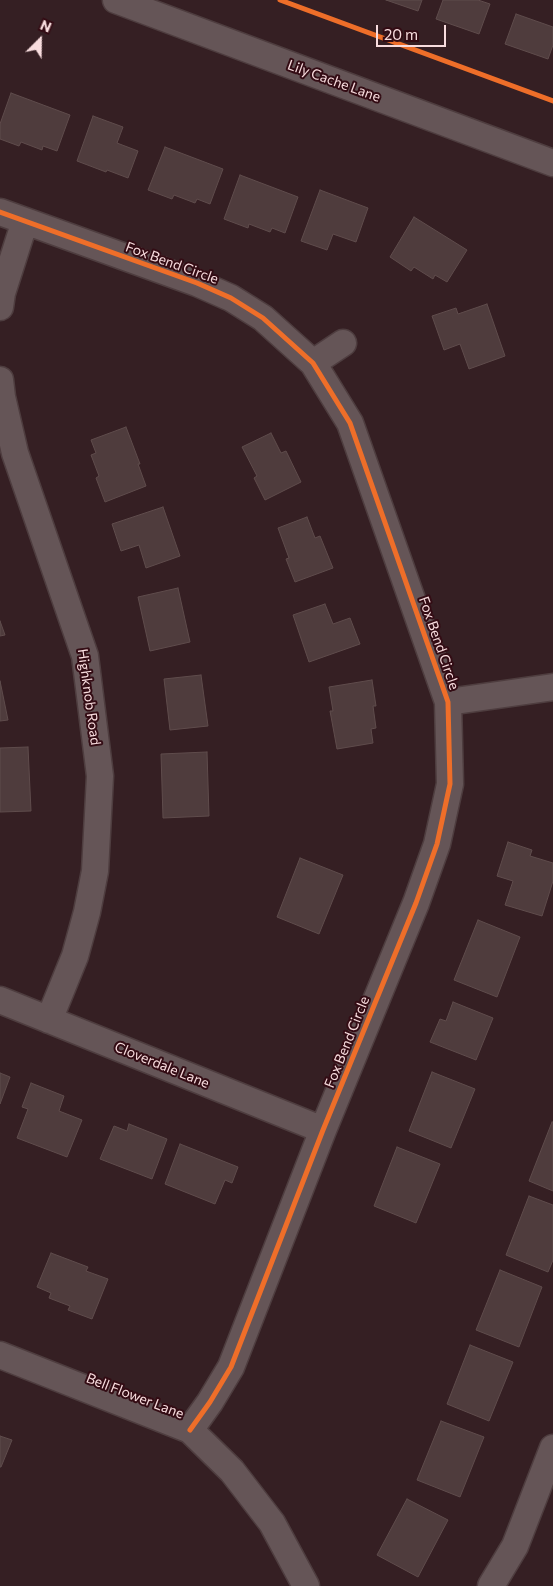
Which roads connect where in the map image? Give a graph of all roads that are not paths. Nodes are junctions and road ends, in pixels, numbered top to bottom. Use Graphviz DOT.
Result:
graph roads {
  1 [pos="116,0"];
  2 [pos="553,163"];
  3 [pos="0,212"];
  4 [pos="25,221"];
  5 [pos="0,307"];
  6 [pos="343,343"];
  7 [pos="313,362"];
  8 [pos="0,380"];
  9 [pos="8,455"];
  10 [pos="553,688"];
  11 [pos="448,702"];
  12 [pos="0,1000"];
  13 [pos="50,1020"];
  14 [pos="323,1130"];
  15 [pos="0,1355"];
  16 [pos="190,1430"];
  17 [pos="553,1448"];
  18 [pos="306,1586"];
  19 [pos="491,1586"];
  1 -- 2 [label="street, Lily Cache Lane"];
  3 -- 4 [label="street, Fox Bend Circle"];
  4 -- 5 [label="street"];
  4 -- 7 [label="street, Fox Bend Circle"];
  6 -- 7 [label="street"];
  7 -- 11 [label="street, Fox Bend Circle"];
  8 -- 9 [label="street, Highknob Road"];
  9 -- 13 [label="street, Highknob Road"];
  10 -- 11 [label="street"];
  11 -- 14 [label="street, Fox Bend Circle"];
  12 -- 13 [label="street, Cloverdale Lane"];
  13 -- 14 [label="street, Cloverdale Lane"];
  14 -- 16 [label="street, Fox Bend Circle"];
  15 -- 16 [label="street, Bell Flower Lane"];
  16 -- 18 [label="street, Bell Flower Lane"];
  17 -- 19 [label="street"];
}
